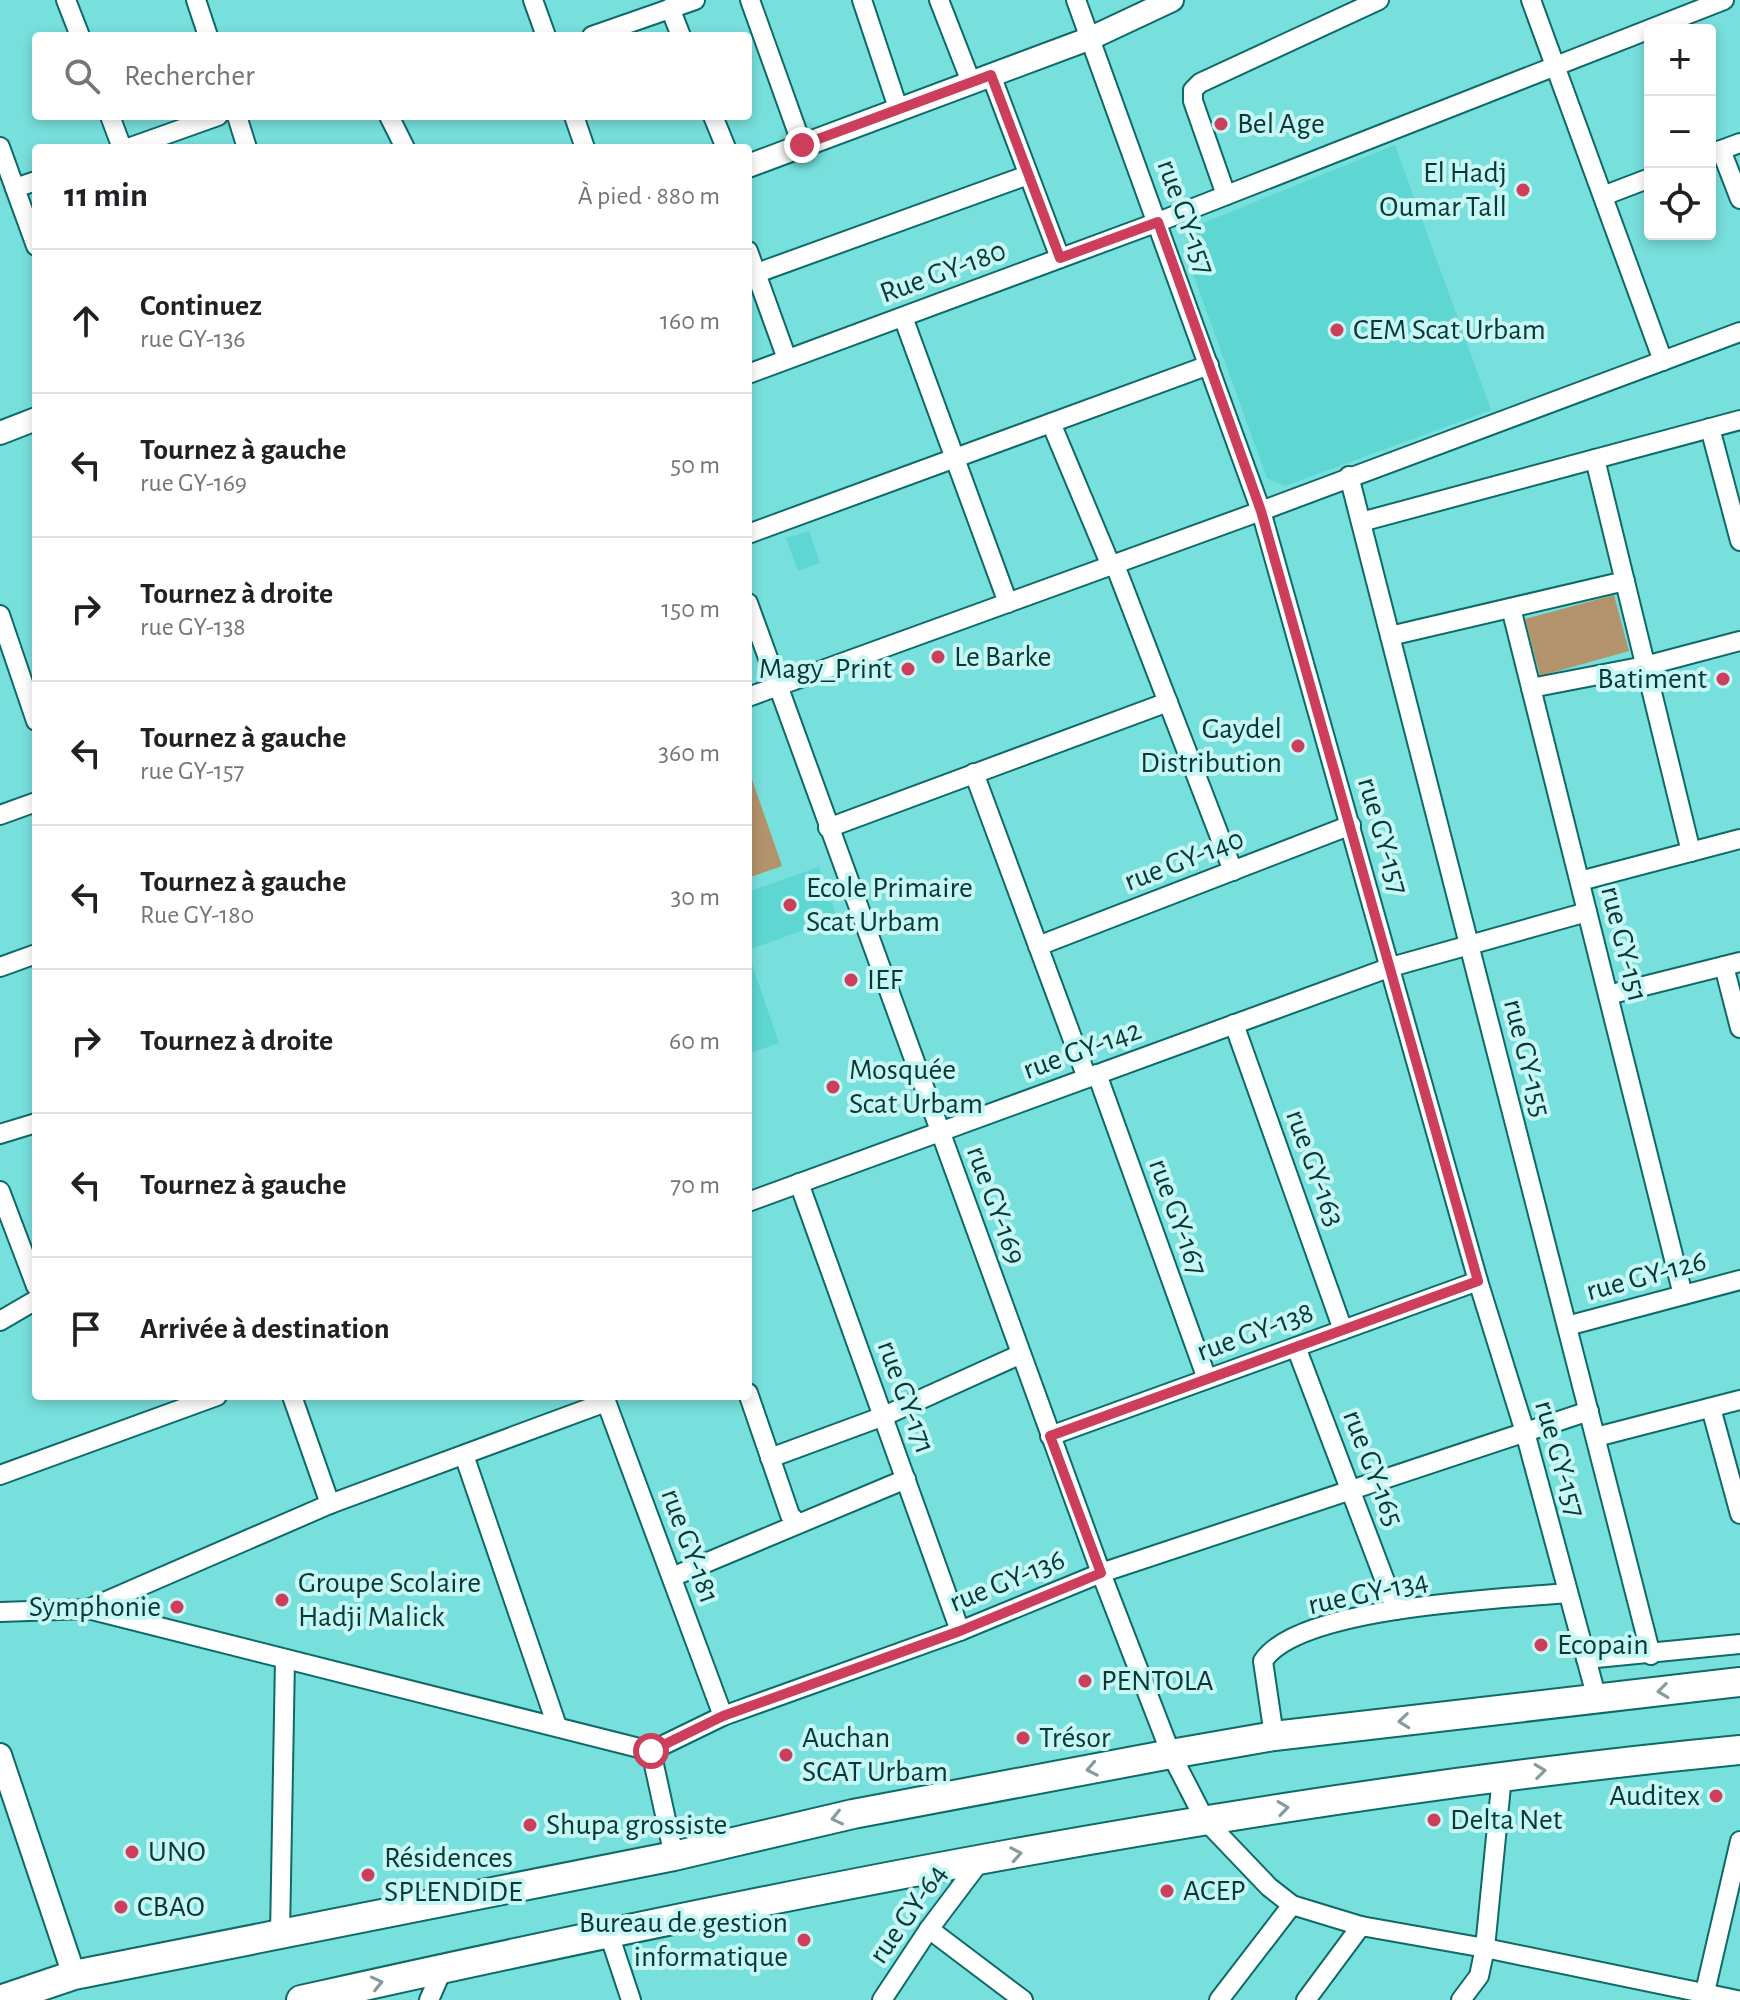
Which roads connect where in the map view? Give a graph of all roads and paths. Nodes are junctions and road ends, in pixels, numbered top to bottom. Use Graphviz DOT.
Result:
graph roads {
  1 [pos="66,0"];
  2 [pos="196,0"];
  3 [pos="533,0"];
  4 [pos="695,0"];
  5 [pos="750,0"];
  6 [pos="862,0"];
  7 [pos="939,0"];
  8 [pos="1076,0"];
  9 [pos="1172,0"];
  10 [pos="1379,0"];
  11 [pos="1531,0"];
  12 [pos="1724,0"];
  13 [pos="670,8"];
  14 [pos="78,32"];
  15 [pos="207,32"];
  16 [pos="545,32"];
  17 [pos="603,32"];
  18 [pos="679,32"];
  19 [pos="1091,38"];
  20 [pos="1555,66"];
  21 [pos="981,78"];
  22 [pos="898,108"];
  23 [pos="112,120"];
  24 [pos="206,120"];
  25 [pos="238,120"];
  26 [pos="391,120"];
  27 [pos="575,120"];
  28 [pos="715,120"];
  29 [pos="1740,143"];
  30 [pos="123,144"];
  31 [pos="137,144"];
  32 [pos="246,144"];
  33 [pos="403,144"];
  34 [pos="584,144"];
  35 [pos="724,144"];
  36 [pos="802,145"];
  37 [pos="0,147"];
  38 [pos="1716,152"];
  39 [pos="752,164"];
  40 [pos="1028,175"];
  41 [pos="1644,180"];
  42 [pos="32,182"];
  43 [pos="15,188"];
  44 [pos="1226,195"];
  45 [pos="1603,196"];
  46 [pos="1740,199"];
  47 [pos="1158,222"];
  48 [pos="32,235"];
  49 [pos="1060,258"];
  50 [pos="752,261"];
  51 [pos="757,273"];
  52 [pos="903,317"];
  53 [pos="1740,332"];
  54 [pos="787,359"];
  55 [pos="1663,361"];
  56 [pos="1209,365"];
  57 [pos="752,372"];
  58 [pos="1740,420"];
  59 [pos="32,421"];
  60 [pos="1051,423"];
  61 [pos="1710,428"];
  62 [pos="0,433"];
  63 [pos="955,458"];
  64 [pos="1595,459"];
  65 [pos="1349,476"];
  66 [pos="1261,511"];
  67 [pos="1361,522"];
  68 [pos="752,533"];
  69 [pos="1740,541"];
  70 [pos="1113,565"];
  71 [pos="1625,581"];
  72 [pos="1008,603"];
  73 [pos="1511,608"];
  74 [pos="752,613"];
  75 [pos="0,615"];
  76 [pos="1390,636"];
  77 [pos="1740,641"];
  78 [pos="1645,666"];
  79 [pos="781,685"];
  80 [pos="1531,688"];
  81 [pos="752,696"];
  82 [pos="1168,702"];
  83 [pos="32,709"];
  84 [pos="974,773"];
  85 [pos="32,803"];
  86 [pos="0,815"];
  87 [pos="1351,825"];
  88 [pos="828,828"];
  89 [pos="1740,839"];
  90 [pos="1691,852"];
  91 [pos="1233,871"];
  92 [pos="1580,881"];
  93 [pos="1587,912"];
  94 [pos="1469,945"];
  95 [pos="1038,946"];
  96 [pos="32,955"];
  97 [pos="1732,964"];
  98 [pos="0,967"];
  99 [pos="1391,967"];
  100 [pos="1608,995"];
  101 [pos="1234,1024"];
  102 [pos="1740,1028"];
  103 [pos="1092,1076"];
  104 [pos="32,1124"];
  105 [pos="939,1132"];
  106 [pos="0,1134"];
  107 [pos="799,1183"];
  108 [pos="0,1191"];
  109 [pos="752,1201"];
  110 [pos="32,1275"];
  111 [pos="1740,1280"];
  112 [pos="1478,1281"];
  113 [pos="1683,1295"];
  114 [pos="32,1302"];
  115 [pos="0,1321"];
  116 [pos="1567,1326"];
  117 [pos="1343,1330"];
  118 [pos="1296,1347"];
  119 [pos="1021,1354"];
  120 [pos="1207,1379"];
  121 [pos="206,1400"];
  122 [pos="293,1400"];
  123 [pos="602,1400"];
  124 [pos="605,1400"];
  125 [pos="750,1400"];
  126 [pos="1740,1400"];
  127 [pos="1711,1408"];
  128 [pos="1589,1411"];
  129 [pos="884,1416"];
  130 [pos="1525,1432"];
  131 [pos="1050,1436"];
  132 [pos="1596,1437"];
  133 [pos="464,1455"];
  134 [pos="770,1458"];
  135 [pos="0,1475"];
  136 [pos="906,1479"];
  137 [pos="1352,1488"];
  138 [pos="330,1504"];
  139 [pos="1740,1514"];
  140 [pos="798,1523"];
  141 [pos="1101,1573"];
  142 [pos="672,1577"];
  143 [pos="1568,1593"];
  144 [pos="88,1609"];
  145 [pos="1396,1610"];
  146 [pos="0,1612"];
  147 [pos="960,1631"];
  148 [pos="1740,1644"];
  149 [pos="1651,1655"];
  150 [pos="285,1659"];
  151 [pos="1586,1659"];
  152 [pos="1740,1682"];
  153 [pos="1597,1699"];
  154 [pos="723,1716"];
  155 [pos="557,1726"];
  156 [pos="1274,1736"];
  157 [pos="1740,1750"];
  158 [pos="651,1751"];
  159 [pos="1171,1754"];
  160 [pos="0,1755"];
  161 [pos="1502,1776"];
  162 [pos="1205,1820"];
  163 [pos="1740,1841"];
  164 [pos="674,1856"];
  165 [pos="981,1860"];
  166 [pos="1292,1905"];
  167 [pos="1361,1926"];
  168 [pos="929,1929"];
  169 [pos="609,1934"];
  170 [pos="280,1935"];
  171 [pos="1485,1948"];
  172 [pos="443,1968"];
  173 [pos="74,1975"];
  174 [pos="1705,1992"];
  175 [pos="0,2000"];
  176 [pos="301,2000"];
  177 [pos="429,2000"];
  178 [pos="631,2000"];
  179 [pos="882,2000"];
  180 [pos="1023,2000"];
  181 [pos="1219,2000"];
  182 [pos="1306,2000"];
  183 [pos="1461,2000"];
  184 [pos="1737,2000"];
  1 -- 14 [label="street"];
  2 -- 15 [label="street"];
  3 -- 16 [label="street"];
  4 -- 13 [label="street"];
  5 -- 36 [label="street"];
  6 -- 22 [label="street"];
  7 -- 21 [label="street"];
  8 -- 19 [label="street, rue GY-157"];
  9 -- 19 [label="street"];
  10 -- 44 [label="street"];
  11 -- 20 [label="street"];
  12 -- 20 [label="street, Rue GY-180"];
  13 -- 17 [label="street"];
  13 -- 18 [label="street"];
  19 -- 21 [label="street"];
  19 -- 47 [label="street, rue GY-157"];
  20 -- 44 [label="street, Rue GY-180"];
  20 -- 45 [label="street"];
  21 -- 22 [label="street"];
  21 -- 40 [label="street"];
  22 -- 36 [label="street"];
  23 -- 30 [label="street"];
  24 -- 31 [label="street"];
  25 -- 32 [label="street"];
  26 -- 33 [label="street"];
  27 -- 34 [label="street"];
  28 -- 35 [label="street"];
  29 -- 38 [label="street"];
  36 -- 39 [label="street"];
  37 -- 43 [label="street"];
  38 -- 46 [label="street"];
  40 -- 49 [label="street"];
  40 -- 51 [label="street"];
  41 -- 45 [label="street"];
  42 -- 43 [label="street"];
  43 -- 48 [label="street"];
  44 -- 47 [label="street, Rue GY-180"];
  45 -- 55 [label="street"];
  47 -- 49 [label="street, Rue GY-180"];
  47 -- 56 [label="street, rue GY-157"];
  49 -- 52 [label="street, Rue GY-180"];
  50 -- 51 [label="street"];
  51 -- 54 [label="street"];
  52 -- 54 [label="street, Rue GY-180"];
  52 -- 63 [label="street"];
  53 -- 55 [label="street"];
  54 -- 57 [label="street, Rue GY-180"];
  55 -- 65 [label="street"];
  56 -- 60 [label="street"];
  56 -- 66 [label="street, rue GY-157"];
  58 -- 61 [label="street"];
  59 -- 62 [label="street"];
  60 -- 63 [label="street"];
  60 -- 70 [label="street"];
  61 -- 64 [label="street"];
  61 -- 69 [label="street"];
  63 -- 68 [label="street"];
  63 -- 72 [label="street"];
  64 -- 67 [label="street"];
  64 -- 71 [label="street"];
  65 -- 66 [label="street"];
  65 -- 67 [label="street, rue GY-155"];
  66 -- 70 [label="street"];
  66 -- 87 [label="street, rue GY-157"];
  67 -- 76 [label="street, rue GY-155"];
  70 -- 72 [label="street"];
  70 -- 82 [label="street"];
  71 -- 73 [label="street"];
  71 -- 78 [label="street"];
  72 -- 79 [label="street"];
  73 -- 76 [label="street"];
  73 -- 80 [label="street, rue GY-151"];
  74 -- 79 [label="street, rue GY-169"];
  75 -- 83 [label="street"];
  76 -- 94 [label="street, rue GY-155"];
  77 -- 78 [label="street"];
  78 -- 80 [label="street"];
  78 -- 90 [label="street"];
  79 -- 81 [label="street"];
  79 -- 88 [label="street, rue GY-169"];
  80 -- 92 [label="street, rue GY-151"];
  82 -- 84 [label="street"];
  82 -- 91 [label="street"];
  84 -- 88 [label="street"];
  84 -- 95 [label="street, rue GY-167"];
  85 -- 86 [label="street"];
  87 -- 91 [label="street, rue GY-140"];
  87 -- 99 [label="street, rue GY-157"];
  88 -- 105 [label="street, rue GY-169"];
  89 -- 90 [label="street"];
  90 -- 92 [label="street"];
  91 -- 95 [label="street, rue GY-140"];
  92 -- 93 [label="street, rue GY-151"];
  93 -- 94 [label="street, rue GY-142"];
  93 -- 100 [label="street, rue GY-151"];
  94 -- 99 [label="street, rue GY-142"];
  94 -- 116 [label="street, rue GY-155"];
  95 -- 103 [label="street, rue GY-167"];
  96 -- 98 [label="street"];
  97 -- 100 [label="street"];
  97 -- 102 [label="street"];
  99 -- 101 [label="street, rue GY-142"];
  99 -- 112 [label="street, rue GY-157"];
  100 -- 113 [label="street, rue GY-151"];
  101 -- 103 [label="street, rue GY-142"];
  101 -- 117 [label="street, rue GY-163"];
  103 -- 105 [label="street, rue GY-142"];
  103 -- 120 [label="street, rue GY-167"];
  104 -- 106 [label="street"];
  105 -- 107 [label="street, rue GY-142"];
  105 -- 119 [label="street, rue GY-169"];
  107 -- 109 [label="street, rue GY-142"];
  107 -- 129 [label="street, rue GY-171"];
  108 -- 110 [label="street"];
  111 -- 113 [label="street, rue GY-126"];
  112 -- 117 [label="street, rue GY-138"];
  112 -- 130 [label="street, rue GY-157"];
  113 -- 116 [label="street, rue GY-126"];
  114 -- 115 [label="street"];
  116 -- 128 [label="street, rue GY-155"];
  117 -- 118 [label="street, rue GY-138"];
  118 -- 120 [label="street, rue GY-138"];
  118 -- 137 [label="street, rue GY-165"];
  119 -- 129 [label="street"];
  119 -- 131 [label="street, rue GY-169"];
  120 -- 131 [label="street, rue GY-138"];
  121 -- 135 [label="street"];
  122 -- 138 [label="street"];
  123 -- 133 [label="street"];
  124 -- 142 [label="street, rue GY-181"];
  125 -- 134 [label="street"];
  126 -- 127 [label="street"];
  127 -- 132 [label="street"];
  127 -- 139 [label="street"];
  128 -- 130 [label="street, rue GY-136"];
  128 -- 132 [label="street, rue GY-155"];
  129 -- 134 [label="street"];
  129 -- 136 [label="street, rue GY-171"];
  130 -- 137 [label="street, rue GY-136"];
  130 -- 143 [label="street, rue GY-157"];
  131 -- 141 [label="street, rue GY-169"];
  132 -- 149 [label="street, rue GY-155"];
  133 -- 138 [label="street"];
  133 -- 155 [label="street"];
  134 -- 140 [label="street"];
  136 -- 140 [label="street"];
  136 -- 147 [label="street, rue GY-171"];
  137 -- 141 [label="street, rue GY-136"];
  137 -- 145 [label="street, rue GY-165"];
  138 -- 144 [label="street"];
  140 -- 142 [label="street"];
  141 -- 147 [label="street, rue GY-136"];
  141 -- 159 [label="street, rue GY-169"];
  142 -- 154 [label="street, rue GY-181"];
  143 -- 145 [label="street, rue GY-134"];
  143 -- 151 [label="street, rue GY-157"];
  144 -- 146 [label="street"];
  144 -- 150 [label="street"];
  145 -- 156 [label="street, rue GY-134"];
  147 -- 154 [label="street, rue GY-136"];
  148 -- 149 [label="street"];
  149 -- 151 [label="street"];
  150 -- 155 [label="street"];
  150 -- 170 [label="street"];
  151 -- 153 [label="street, rue GY-157"];
  152 -- 153 [label="main road, one-way"];
  153 -- 156 [label="main road, one-way"];
  154 -- 158 [label="street, rue GY-136"];
  155 -- 158 [label="street"];
  156 -- 159 [label="main road"];
  161 -- 157 [label="main road, one-way"];
  158 -- 164 [label="street"];
  159 -- 162 [label="street, rue GY-169"];
  159 -- 164 [label="main road, one-way"];
  160 -- 173 [label="street"];
  162 -- 161 [label="main road, one-way"];
  161 -- 171 [label="street"];
  165 -- 162 [label="main road, one-way"];
  162 -- 166 [label="street, rue GY-169"];
  163 -- 174 [label="street"];
  164 -- 170 [label="main road"];
  165 -- 168 [label="street, rue GY-64"];
  165 -- 169 [label="main road"];
  166 -- 167 [label="street"];
  166 -- 181 [label="street"];
  167 -- 171 [label="street"];
  167 -- 182 [label="street"];
  168 -- 179 [label="street, rue GY-64"];
  168 -- 180 [label="street"];
  169 -- 172 [label="main road"];
  169 -- 178 [label="street"];
  170 -- 173 [label="main road"];
  171 -- 174 [label="street"];
  171 -- 183 [label="street"];
  176 -- 172 [label="main road, one-way"];
  172 -- 177 [label="street"];
  173 -- 175 [label="main road"];
  174 -- 184 [label="street"];
}
